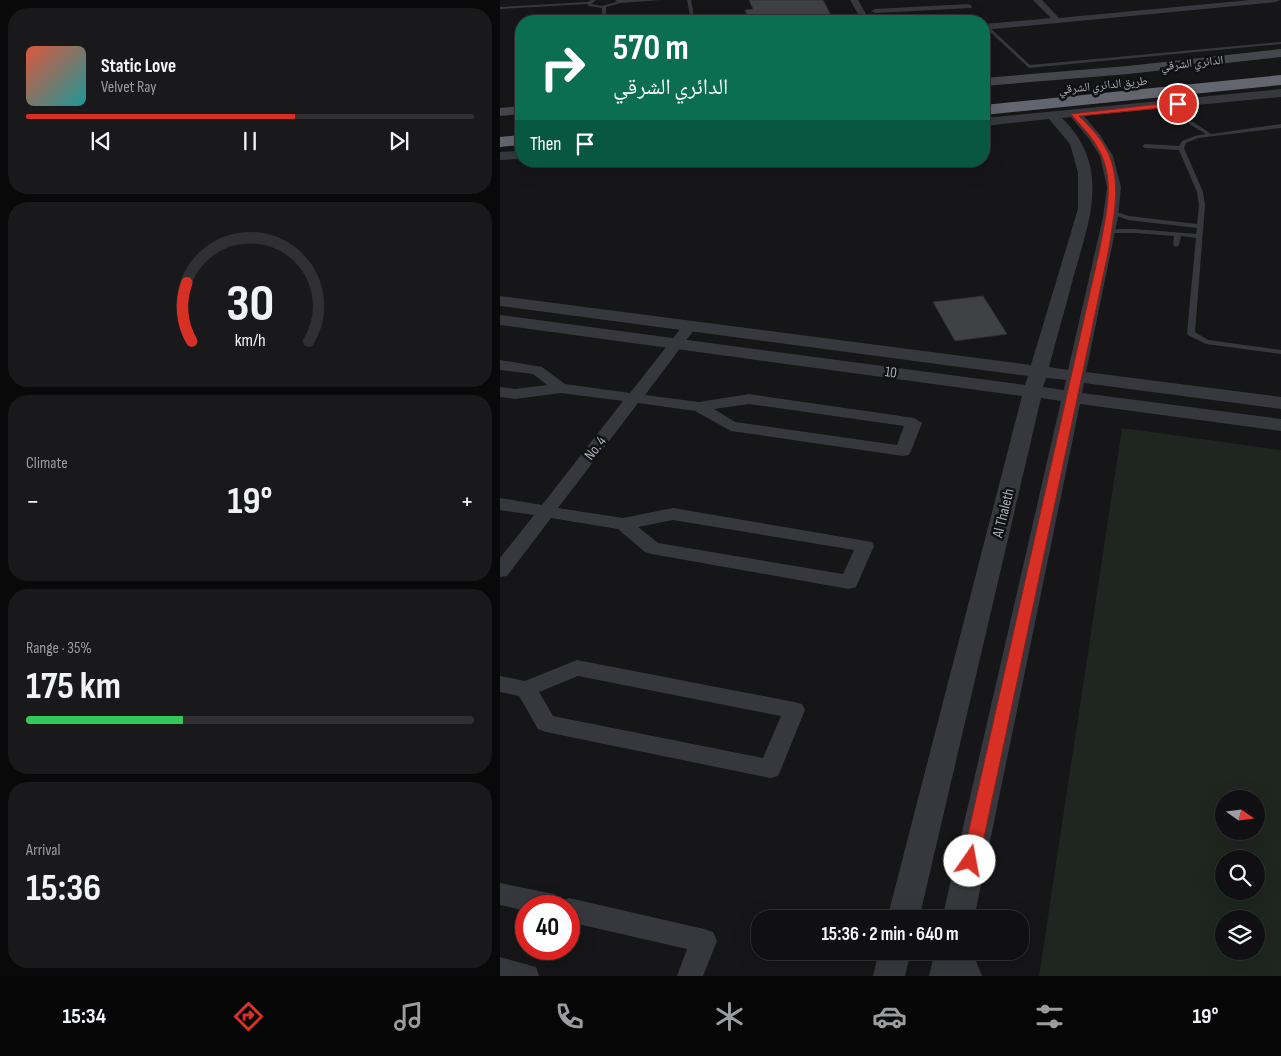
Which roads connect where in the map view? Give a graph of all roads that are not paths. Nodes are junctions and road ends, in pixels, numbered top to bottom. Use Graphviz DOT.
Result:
graph roads {
  1 [pos="594,0"];
  2 [pos="658,0"];
  3 [pos="689,0"];
  4 [pos="854,0"];
  5 [pos="869,0"];
  6 [pos="1037,0"];
  7 [pos="1276,0"];
  8 [pos="618,1"];
  9 [pos="588,3"];
  10 [pos="604,7"];
  11 [pos="500,8"];
  12 [pos="875,11"];
  13 [pos="604,15"];
  14 [pos="692,15"];
  15 [pos="863,15"];
  16 [pos="878,15"];
  17 [pos="957,15"];
  18 [pos="990,17"];
  19 [pos="1058,21"];
  20 [pos="990,28"];
  21 [pos="1281,43"];
  22 [pos="1281,54"];
  23 [pos="1281,66"];
  24 [pos="1036,67"];
  25 [pos="1054,76"];
  26 [pos="1281,80"];
  27 [pos="990,81"];
  28 [pos="1281,93"];
  29 [pos="990,94"];
  30 [pos="990,109"];
  31 [pos="515,111"];
  32 [pos="500,112"];
  33 [pos="1064,115"];
  34 [pos="990,121"];
  35 [pos="1191,123"];
  36 [pos="515,125"];
  37 [pos="500,126"];
  38 [pos="1281,126"];
  39 [pos="1209,134"];
  40 [pos="515,141"];
  41 [pos="500,142"];
  42 [pos="1146,146"];
  43 [pos="1181,148"];
  44 [pos="515,155"];
  45 [pos="500,156"];
  46 [pos="1180,214"];
  47 [pos="1108,222"];
  48 [pos="1178,224"];
  49 [pos="1200,226"];
  50 [pos="1178,234"];
  51 [pos="1199,236"];
  52 [pos="1176,245"];
  53 [pos="500,301"];
  54 [pos="500,320"];
  55 [pos="690,326"];
  56 [pos="676,344"];
  57 [pos="1281,352"];
  58 [pos="500,365"];
  59 [pos="1036,381"];
  60 [pos="1073,386"];
  61 [pos="562,388"];
  62 [pos="500,392"];
  63 [pos="634,398"];
  64 [pos="1281,403"];
  65 [pos="699,407"];
  66 [pos="1281,425"];
  67 [pos="500,504"];
  68 [pos="546,511"];
  69 [pos="623,524"];
  70 [pos="500,571"];
  71 [pos="500,684"];
  72 [pos="526,689"];
  73 [pos="500,894"];
  74 [pos="515,897"];
  75 [pos="905,910"];
  76 [pos="960,910"];
  77 [pos="580,913"];
  78 [pos="893,960"];
  79 [pos="949,960"];
  80 [pos="960,960"];
  81 [pos="500,970"];
  82 [pos="526,976"];
  83 [pos="690,976"];
  84 [pos="889,976"];
  85 [pos="945,976"];
  86 [pos="966,976"];
  1 -- 9 [label="lane"];
  2 -- 8 [label="lane"];
  3 -- 14 [label="lane"];
  4 -- 15 [label="street"];
  5 -- 12 [label="street"];
  6 -- 19 [label="street"];
  7 -- 19 [label="street"];
  8 -- 10 [label="lane"];
  9 -- 10 [label="lane"];
  9 -- 11 [label="lane"];
  10 -- 13 [label="lane"];
  12 -- 16 [label="street"];
  12 -- 17 [label="street"];
  18 -- 19 [label="street"];
  20 -- 24 [label="lane"];
  21 -- 24 [label="lane"];
  22 -- 25 [label="main road, الدائري الشرقي"];
  23 -- 29 [label="highway, طريق الدائري الشرقي"];
  24 -- 25 [label="lane"];
  25 -- 27 [label="main road, الدائري الشرقي"];
  26 -- 30 [label="highway, طريق الدائري الشرقي"];
  28 -- 33 [label="street"];
  31 -- 32 [label="main road"];
  33 -- 34 [label="street"];
  33 -- 47 [label="street"];
  33 -- 59 [label="street, Al Thaleth"];
  35 -- 39 [label="lane"];
  36 -- 37 [label="highway"];
  38 -- 39 [label="lane"];
  39 -- 43 [label="lane"];
  40 -- 41 [label="highway"];
  42 -- 43 [label="lane"];
  43 -- 49 [label="lane"];
  44 -- 45 [label="street"];
  46 -- 48 [label="lane"];
  47 -- 48 [label="lane"];
  47 -- 50 [label="lane"];
  47 -- 60 [label="street"];
  48 -- 49 [label="lane"];
  49 -- 51 [label="lane"];
  50 -- 51 [label="lane"];
  50 -- 52 [label="lane"];
  51 -- 57 [label="lane"];
  53 -- 55 [label="street, 10"];
  54 -- 56 [label="street, 10"];
  55 -- 56 [label="street, No. 4"];
  55 -- 59 [label="street, 10"];
  56 -- 59 [label="street, 10"];
  56 -- 63 [label="street, No. 4"];
  58 -- 61 [label="street"];
  59 -- 60 [label="street, 10"];
  59 -- 75 [label="street, Al Thaleth"];
  60 -- 64 [label="street, 10"];
  60 -- 66 [label="street, 10"];
  60 -- 76 [label="street"];
  61 -- 62 [label="street"];
  61 -- 63 [label="street"];
  63 -- 65 [label="street"];
  63 -- 68 [label="street, No. 4"];
  65 -- 65 [label="street"];
  67 -- 68 [label="street"];
  68 -- 69 [label="street"];
  68 -- 70 [label="street, No. 4"];
  69 -- 69 [label="street"];
  71 -- 72 [label="street"];
  72 -- 72 [label="street"];
  73 -- 74 [label="street"];
  77 -- 83 [label="street"];
  78 -- 84 [label="street"];
  79 -- 85 [label="street"];
  80 -- 86 [label="street"];
  81 -- 82 [label="street"];
}
